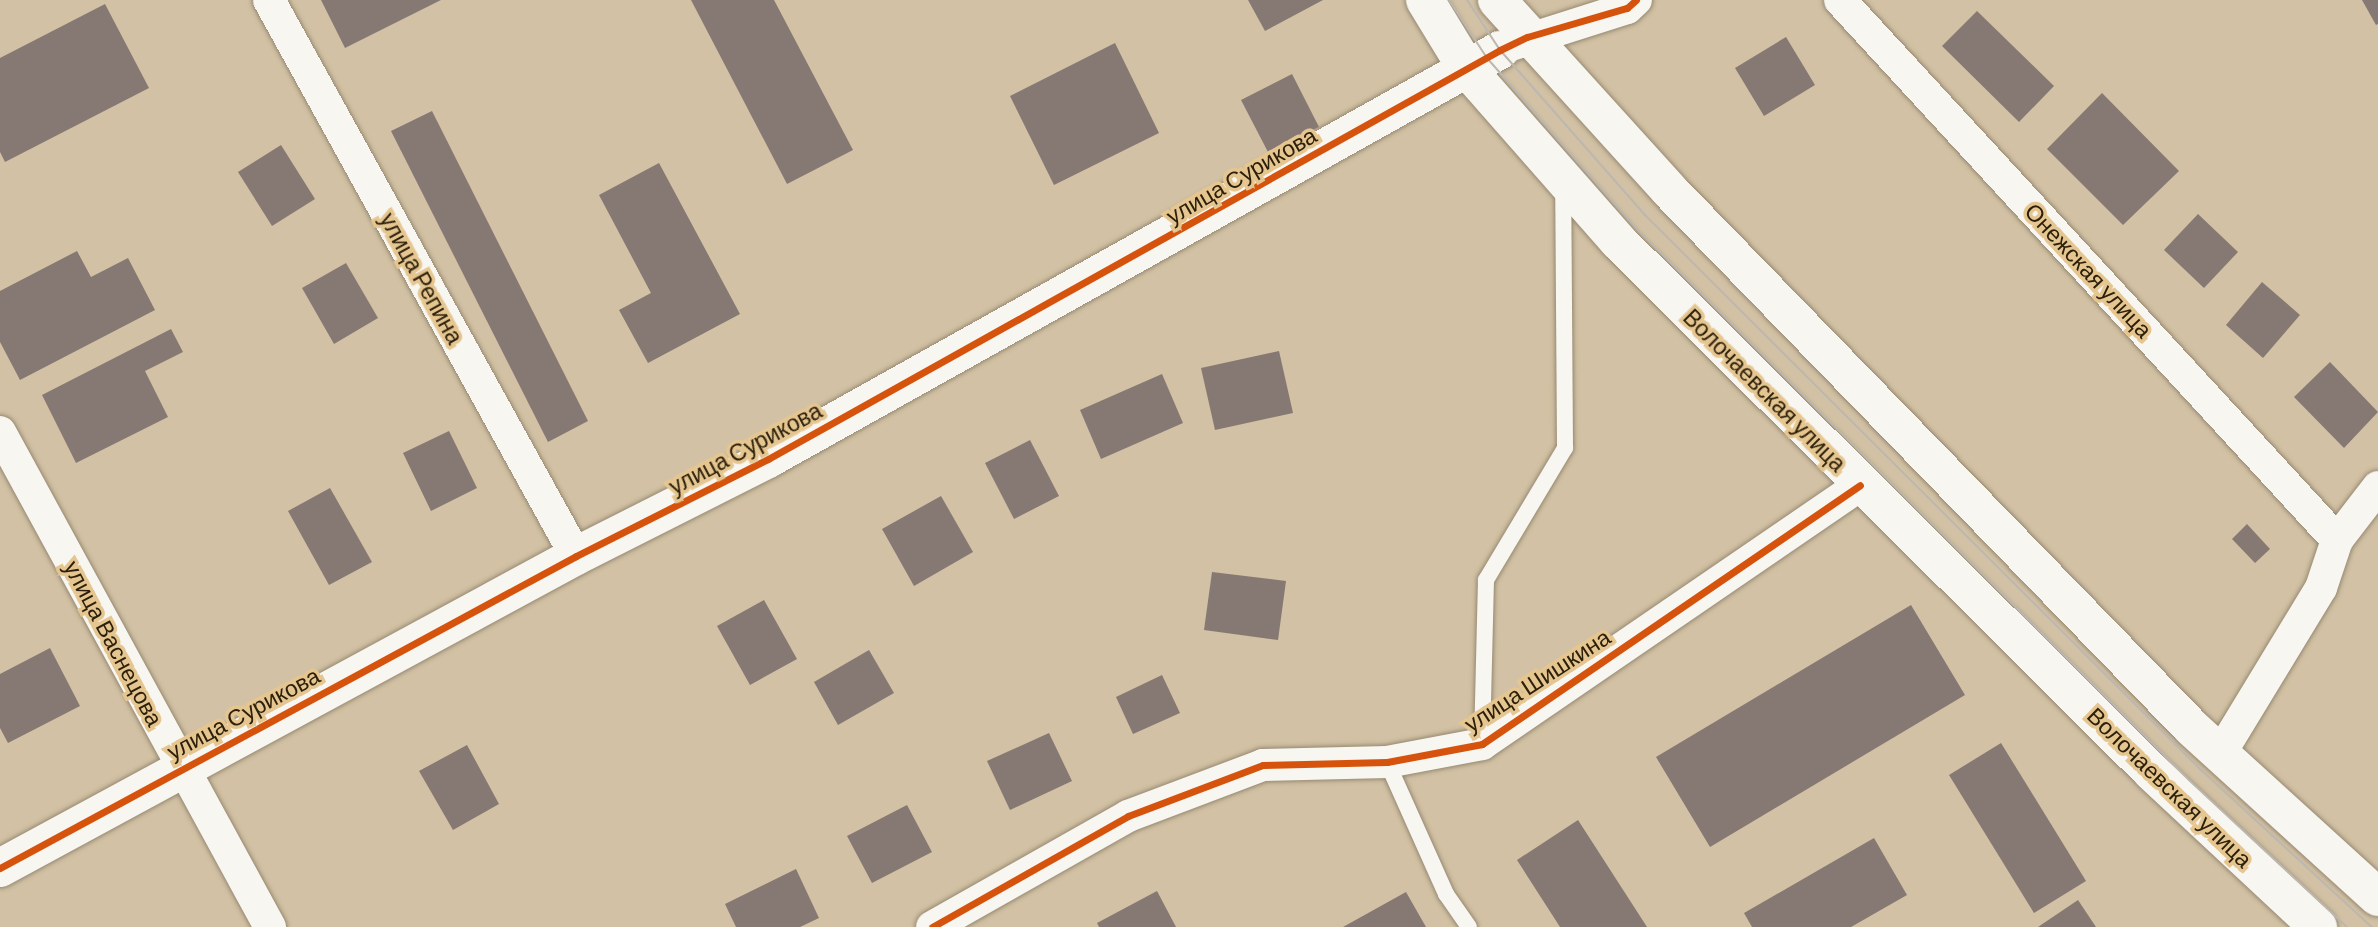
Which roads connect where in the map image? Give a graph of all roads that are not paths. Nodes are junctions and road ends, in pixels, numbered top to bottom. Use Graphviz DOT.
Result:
graph roads {
  1 [pos="269,0"];
  2 [pos="1426,0"];
  3 [pos="1497,0"];
  4 [pos="1636,0"];
  5 [pos="1840,0"];
  6 [pos="1514,44"];
  7 [pos="1467,69"];
  8 [pos="1563,179"];
  9 [pos="0,432"];
  10 [pos="1860,485"];
  11 [pos="2378,486"];
  12 [pos="2337,540"];
  13 [pos="576,556"];
  14 [pos="1482,744"];
  15 [pos="2220,754"];
  16 [pos="1387,762"];
  17 [pos="182,767"];
  18 [pos="0,868"];
  19 [pos="2378,897"];
  20 [pos="270,927"];
  21 [pos="932,927"];
  22 [pos="1469,927"];
  23 [pos="2318,927"];
  1 -- 13 [label="street, улица Репина"];
  2 -- 7 [label="main road, Волочаевская улица"];
  3 -- 6 [label="main road"];
  4 -- 6 [label="street"];
  5 -- 12 [label="street, Онежская улица"];
  6 -- 7 [label="main road, улица Сурикова"];
  6 -- 15 [label="main road"];
  7 -- 8 [label="main road, Волочаевская улица"];
  7 -- 13 [label="main road, улица Сурикова"];
  8 -- 10 [label="main road, Волочаевская улица"];
  8 -- 14 [label="lane"];
  9 -- 17 [label="street, улица Васнецова"];
  10 -- 14 [label="street, улица Шишкина"];
  10 -- 23 [label="main road, Волочаевская улица"];
  11 -- 12 [label="street"];
  12 -- 15 [label="street"];
  13 -- 17 [label="main road, улица Сурикова"];
  14 -- 16 [label="street, улица Шишкина"];
  15 -- 19 [label="main road"];
  16 -- 21 [label="street, улица Шишкина"];
  16 -- 22 [label="lane"];
  17 -- 18 [label="main road, улица Сурикова"];
  17 -- 20 [label="street, улица Васнецова"];
}
